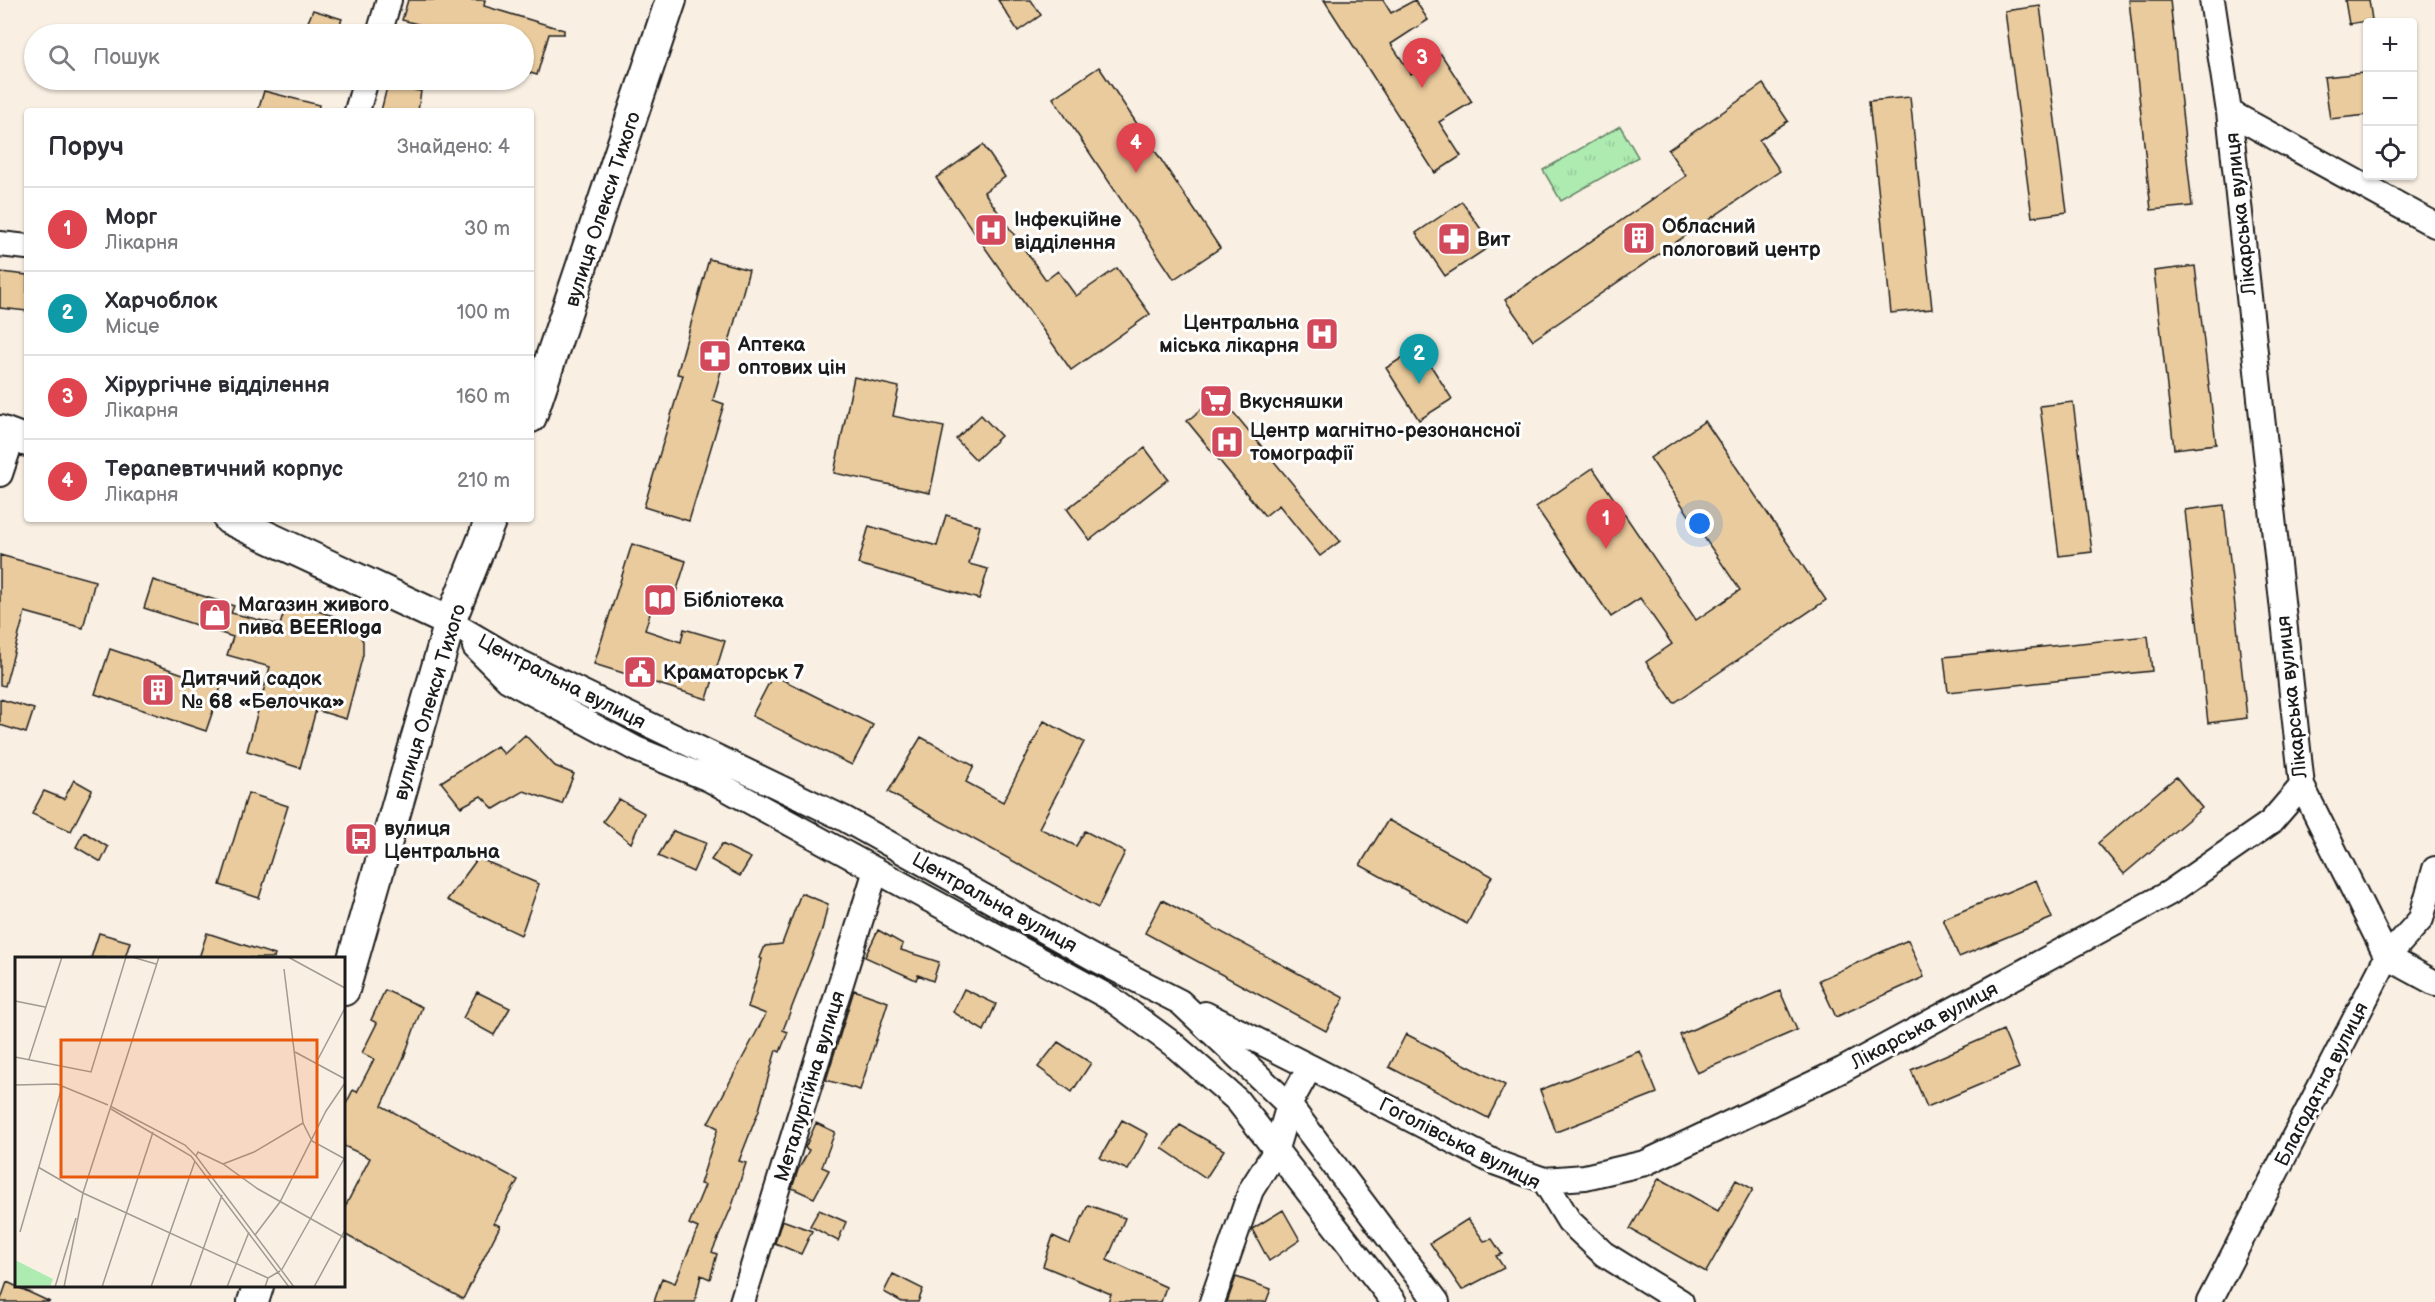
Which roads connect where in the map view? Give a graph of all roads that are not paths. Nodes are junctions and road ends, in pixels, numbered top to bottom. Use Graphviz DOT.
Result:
graph roads {
  1 [pos="389,0"];
  2 [pos="671,0"];
  3 [pos="2212,0"];
  4 [pos="382,24"];
  5 [pos="363,90"];
  6 [pos="358,108"];
  7 [pos="2229,112"];
  8 [pos="2432,216"];
  9 [pos="0,244"];
  10 [pos="24,247"];
  11 [pos="534,408"];
  12 [pos="13,436"];
  13 [pos="0,474"];
  14 [pos="235,522"];
  15 [pos="490,522"];
  16 [pos="450,622"];
  17 [pos="2302,786"];
  18 [pos="2435,869"];
  19 [pos="876,870"];
  20 [pos="2387,957"];
  21 [pos="2435,983"];
  22 [pos="345,987"];
  23 [pos="1180,1002"];
  24 [pos="1310,1067"];
  25 [pos="1289,1105"];
  26 [pos="1275,1152"];
  27 [pos="1544,1180"];
  28 [pos="258,1287"];
  29 [pos="253,1302"];
  30 [pos="742,1302"];
  31 [pos="1212,1302"];
  32 [pos="1394,1302"];
  33 [pos="1437,1302"];
  34 [pos="1682,1302"];
  35 [pos="2209,1302"];
  1 -- 4 [label="street"];
  2 -- 11 [label="main road, вулиця Олекси Тихого"];
  3 -- 7 [label="street, Лікарська вулиця"];
  5 -- 6 [label="street"];
  7 -- 8 [label="street"];
  7 -- 17 [label="street, Лікарська вулиця"];
  9 -- 10 [label="street"];
  12 -- 13 [label="street"];
  14 -- 16 [label="main road"];
  15 -- 16 [label="main road, вулиця Олекси Тихого"];
  16 -- 19 [label="street, Центральна вулиця"];
  16 -- 22 [label="main road, вулиця Олекси Тихого"];
  16 -- 23 [label="street, Центральна вулиця"];
  17 -- 20 [label="street"];
  17 -- 27 [label="street, Лікарська вулиця"];
  18 -- 20 [label="street, Благодатна вулиця"];
  19 -- 26 [label="street, Центральна вулиця"];
  19 -- 30 [label="street, Металургійна вулиця"];
  20 -- 21 [label="street"];
  20 -- 35 [label="street, Благодатна вулиця"];
  23 -- 24 [label="street, Гоголівська вулиця"];
  23 -- 25 [label="street, Центральна вулиця"];
  24 -- 25 [label="street"];
  24 -- 27 [label="street, Гоголівська вулиця"];
  25 -- 26 [label="street"];
  25 -- 33 [label="street, Центральна вулиця"];
  26 -- 31 [label="street"];
  26 -- 32 [label="street, Центральна вулиця"];
  27 -- 34 [label="street, Гоголівська вулиця"];
  28 -- 29 [label="main road"];
}
